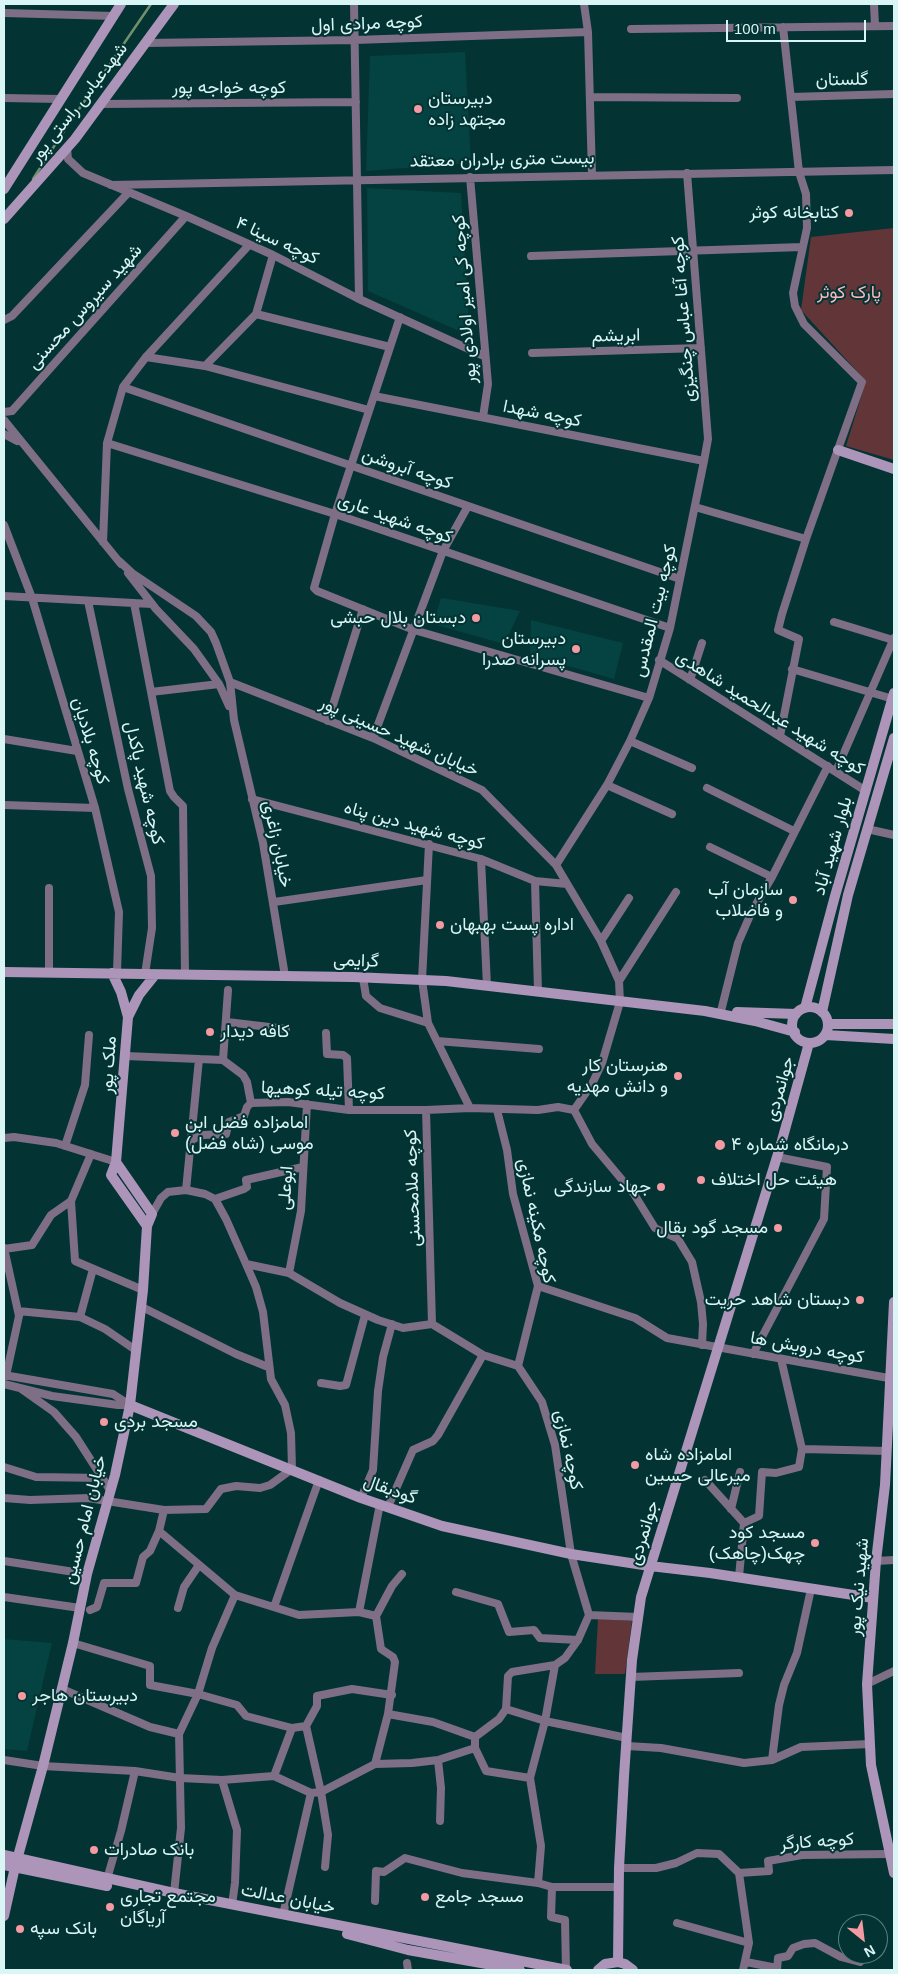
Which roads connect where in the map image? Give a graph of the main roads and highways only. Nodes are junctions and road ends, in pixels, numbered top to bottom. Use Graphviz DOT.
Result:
graph roads {
  1 [pos="122,4"];
  2 [pos="174,4"];
  3 [pos="4,189"];
  4 [pos="4,220"];
  5 [pos="838,450"];
  6 [pos="894,468"];
  7 [pos="894,696"];
  8 [pos="894,738"];
  9 [pos="4,972"];
  10 [pos="114,973"];
  11 [pos="150,974"];
  12 [pos="810,992"];
  13 [pos="825,997"];
  14 [pos="806,1008"];
  15 [pos="705,1011"];
  16 [pos="822,1012"];
  17 [pos="796,1014"];
  18 [pos="128,1017"];
  19 [pos="828,1024"];
  20 [pos="894,1024"];
  21 [pos="795,1032"];
  22 [pos="826,1035"];
  23 [pos="894,1038"];
  24 [pos="809,1043"];
  25 [pos="116,1162"];
  26 [pos="147,1226"];
  27 [pos="894,1302"];
  28 [pos="892,1379"];
  29 [pos="130,1404"];
  30 [pos="650,1566"];
  31 [pos="873,1598"];
  32 [pos="4,1856"];
  33 [pos="16,1862"];
  34 [pos="4,1865"];
  35 [pos="894,1870"];
  36 [pos="4,1916"];
  37 [pos="618,1962"];
  38 [pos="520,1970"];
  39 [pos="566,1970"];
  40 [pos="598,1970"];
  41 [pos="633,1970"];
  1 -- 3 [label="main road"];
  2 -- 4 [label="main road, شهدعباس راستی پور"];
  5 -- 6 [label="main road"];
  7 -- 12 [label="main road, بلوار شهید آباد"];
  8 -- 13 [label="main road, بلوار شهید آباد"];
  9 -- 10 [label="main road, گرایمی"];
  10 -- 11 [label="main road, گرایمی"];
  10 -- 18 [label="main road, ملک پور"];
  11 -- 15 [label="main road, گرایمی"];
  11 -- 18 [label="main road"];
  12 -- 13 [label="main road"];
  12 -- 14 [label="main road, بلوار شهید آباد"];
  13 -- 16 [label="main road, بلوار شهید آباد"];
  14 -- 16 [label="main road"];
  14 -- 17 [label="main road"];
  15 -- 17 [label="main road"];
  15 -- 21 [label="main road"];
  16 -- 19 [label="main road"];
  17 -- 21 [label="main road"];
  18 -- 25 [label="main road, ملک پور"];
  19 -- 20 [label="main road"];
  19 -- 22 [label="main road"];
  21 -- 24 [label="main road"];
  22 -- 23 [label="main road"];
  22 -- 24 [label="main road"];
  24 -- 30 [label="main road, جوانمردی"];
  25 -- 26 [label="main road, خیابان امام حسین"];
  25 -- 26 [label="main road, ملک پور"];
  26 -- 29 [label="main road, خیابان امام حسین"];
  27 -- 28 [label="main road, شهید نیک پور"];
  28 -- 31 [label="main road, شهید نیک پور"];
  29 -- 30 [label="main road, گودبقال"];
  29 -- 33 [label="main road, خیابان امام حسین"];
  30 -- 31 [label="main road, گودبقال"];
  30 -- 37 [label="main road, جوانمردی"];
  31 -- 35 [label="main road, شهید نیک پور"];
  32 -- 33 [label="main road, خیابان عدالت"];
  33 -- 34 [label="main road, خیابان عدالت"];
  33 -- 36 [label="main road, خیابان امام حسین"];
  33 -- 38 [label="main road, خیابان عدالت"];
  33 -- 39 [label="main road, خیابان عدالت"];
  37 -- 40 [label="main road"];
  37 -- 41 [label="main road"];
}
